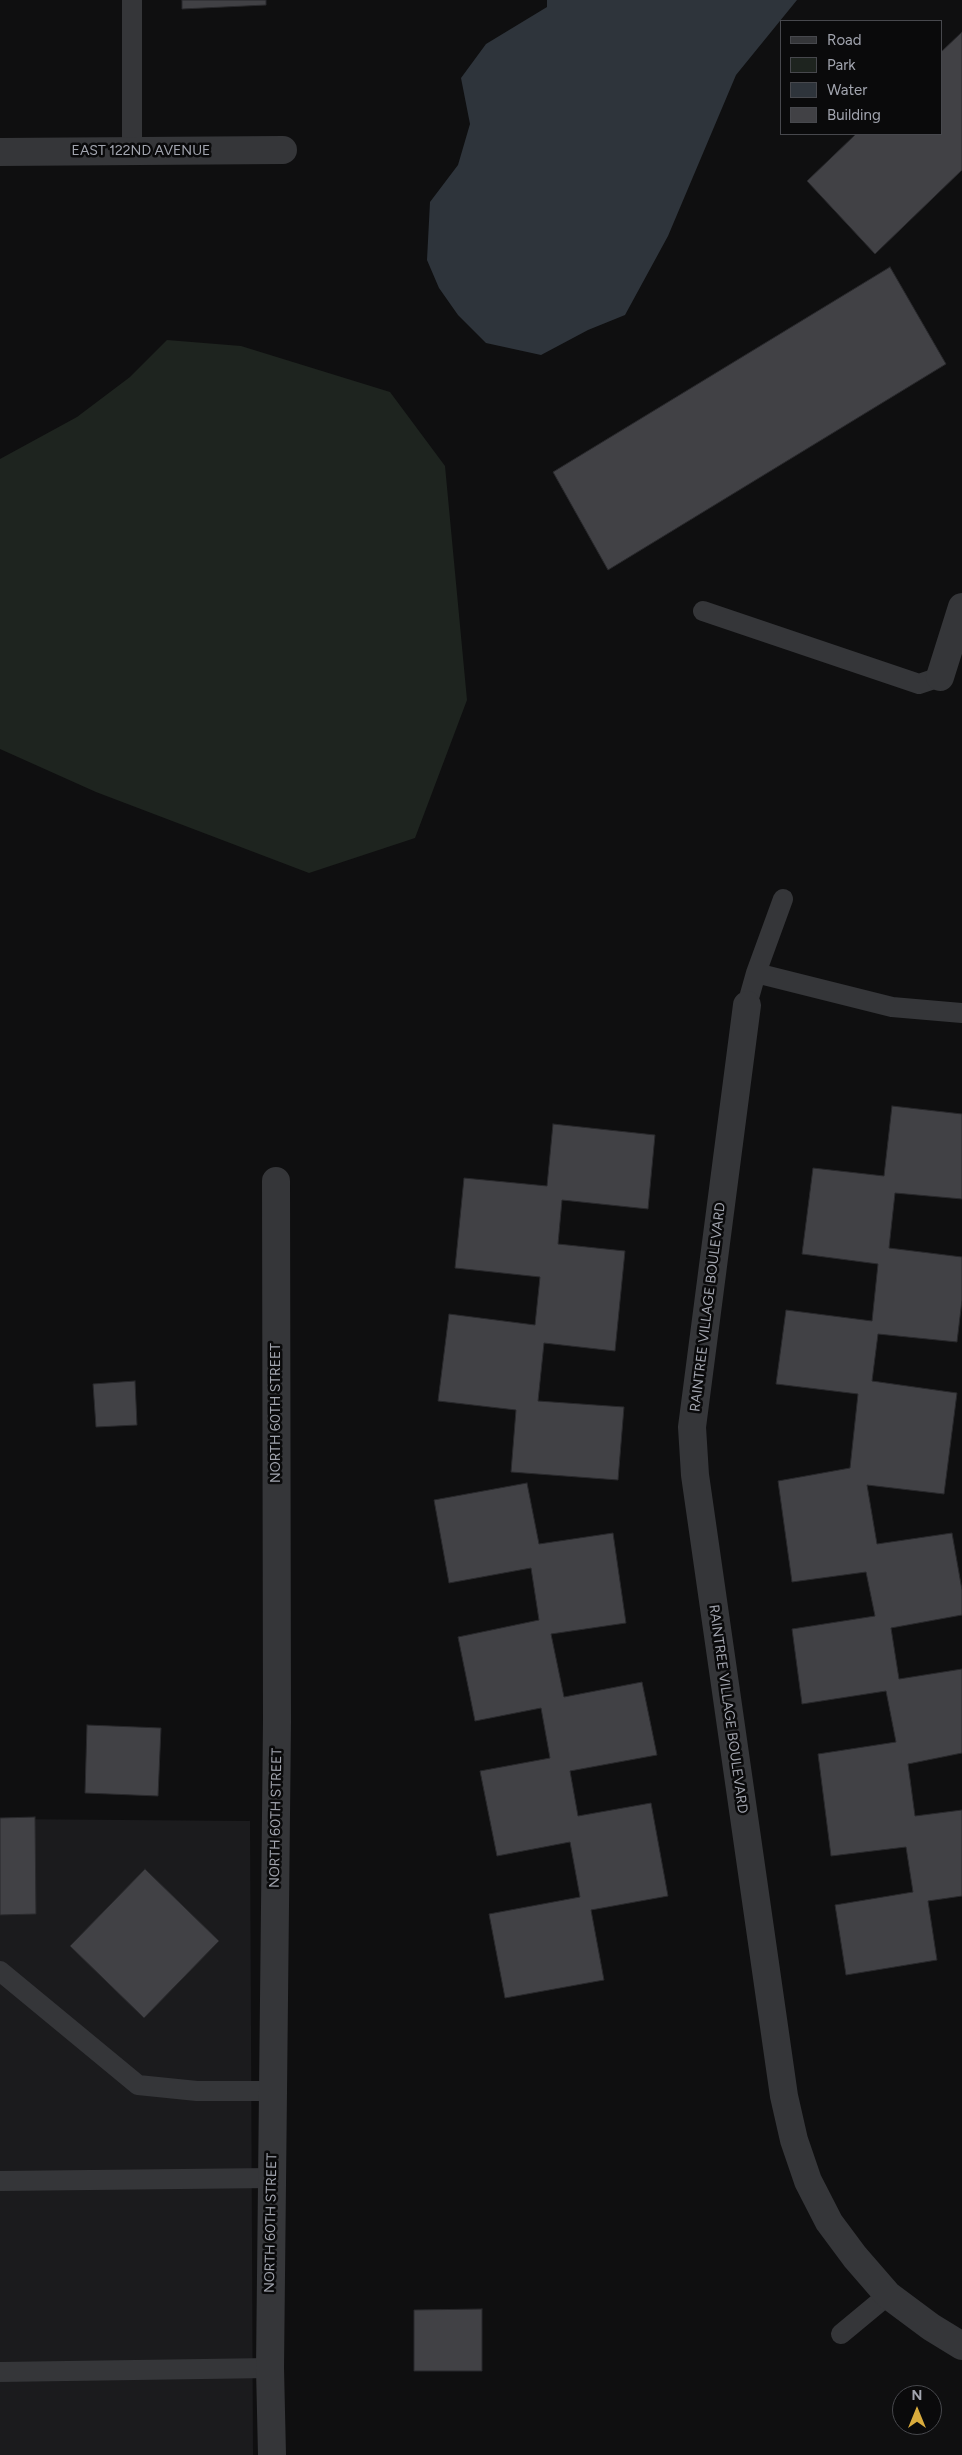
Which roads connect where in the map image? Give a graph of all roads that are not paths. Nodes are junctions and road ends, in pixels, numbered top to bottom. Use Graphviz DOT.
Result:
graph roads {
  1 [pos="132,0"];
  2 [pos="283,150"];
  3 [pos="132,151"];
  4 [pos="0,152"];
  5 [pos="962,607"];
  6 [pos="703,611"];
  7 [pos="940,677"];
  8 [pos="783,899"];
  9 [pos="756,973"];
  10 [pos="747,1005"];
  11 [pos="962,1014"];
  12 [pos="276,1181"];
  13 [pos="0,1971"];
  14 [pos="273,2091"];
  15 [pos="272,2178"];
  16 [pos="0,2181"];
  17 [pos="888,2295"];
  18 [pos="841,2334"];
  19 [pos="962,2346"];
  20 [pos="270,2368"];
  21 [pos="0,2372"];
  22 [pos="272,2455"];
  1 -- 3 [label="lane"];
  2 -- 3 [label="street, EAST 122ND AVENUE"];
  3 -- 4 [label="street, EAST 122ND AVENUE"];
  5 -- 7 [label="street"];
  6 -- 7 [label="lane"];
  8 -- 9 [label="lane"];
  9 -- 10 [label="lane"];
  9 -- 11 [label="lane"];
  10 -- 17 [label="street, RAINTREE VILLAGE BOULEVARD"];
  12 -- 14 [label="street, NORTH 60TH STREET"];
  13 -- 14 [label="lane"];
  14 -- 15 [label="street, NORTH 60TH STREET"];
  15 -- 16 [label="lane"];
  15 -- 20 [label="street, NORTH 60TH STREET"];
  17 -- 18 [label="lane"];
  17 -- 19 [label="street, RAINTREE VILLAGE BOULEVARD"];
  20 -- 21 [label="lane"];
  20 -- 22 [label="street, NORTH 60TH STREET"];
}
